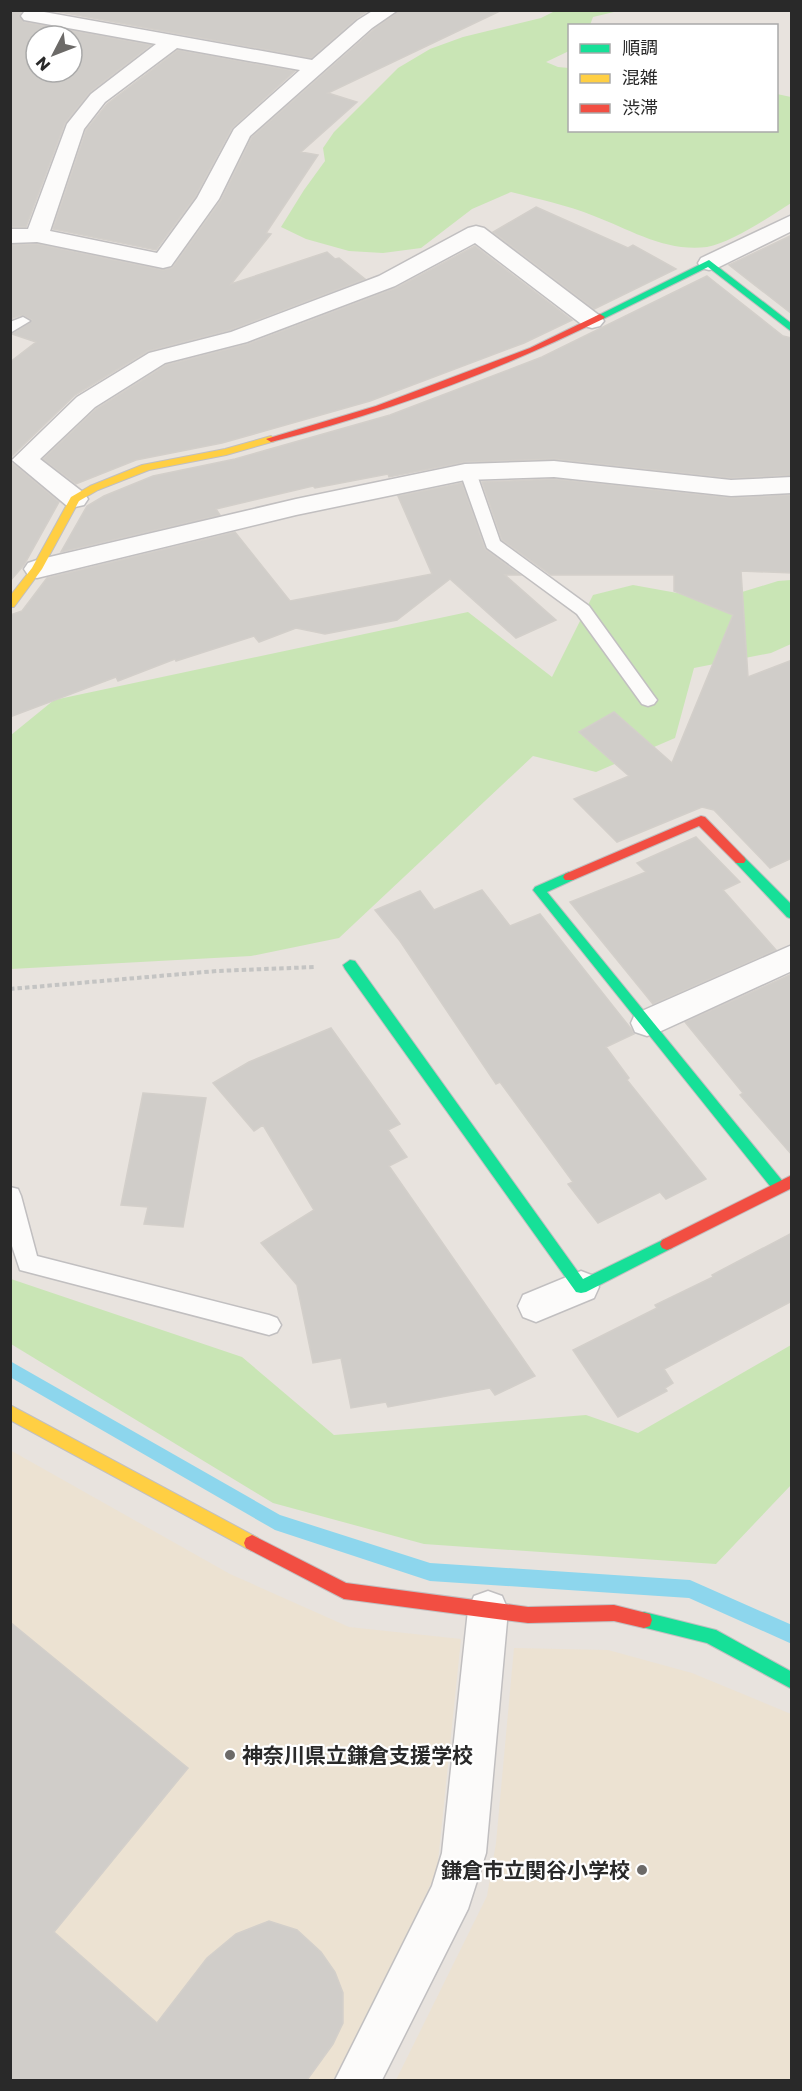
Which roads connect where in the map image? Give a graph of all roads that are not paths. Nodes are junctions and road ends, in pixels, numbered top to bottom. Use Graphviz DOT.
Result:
graph roads {
  1 [pos="389,10"];
  2 [pos="29,17"];
  3 [pos="172,42"];
  4 [pos="316,67"];
  5 [pos="792,222"];
  6 [pos="37,235"];
  7 [pos="10,236"];
  8 [pos="709,263"];
  9 [pos="592,321"];
  10 [pos="792,329"];
  11 [pos="18,461"];
  12 [pos="468,472"];
  13 [pos="792,485"];
  14 [pos="75,499"];
  15 [pos="37,569"];
  16 [pos="10,604"];
  17 [pos="648,700"];
  18 [pos="792,914"];
  19 [pos="792,957"];
  20 [pos="350,965"];
  21 [pos="647,1023"];
  22 [pos="785,1184"];
  23 [pos="10,1196"];
  24 [pos="581,1287"];
  25 [pos="536,1306"];
  26 [pos="269,1325"];
  27 [pos="10,1412"];
  28 [pos="488,1610"];
  29 [pos="792,1681"];
  30 [pos="358,2080"];
  1 -- 4 [label="street"];
  2 -- 3 [label="street"];
  3 -- 4 [label="street"];
  3 -- 6 [label="street"];
  4 -- 6 [label="street"];
  5 -- 8 [label="street"];
  6 -- 7 [label="street"];
  8 -- 9 [label="street"];
  8 -- 10 [label="street"];
  9 -- 11 [label="street"];
  9 -- 14 [label="street"];
  11 -- 14 [label="street"];
  12 -- 13 [label="street"];
  12 -- 15 [label="street"];
  12 -- 17 [label="lane"];
  14 -- 15 [label="street"];
  15 -- 16 [label="street"];
  18 -- 21 [label="street"];
  19 -- 21 [label="street"];
  20 -- 24 [label="street"];
  21 -- 22 [label="street"];
  22 -- 24 [label="street"];
  23 -- 26 [label="lane"];
  24 -- 25 [label="street"];
  27 -- 28 [label="street"];
  28 -- 29 [label="street"];
  28 -- 30 [label="street"];
}
